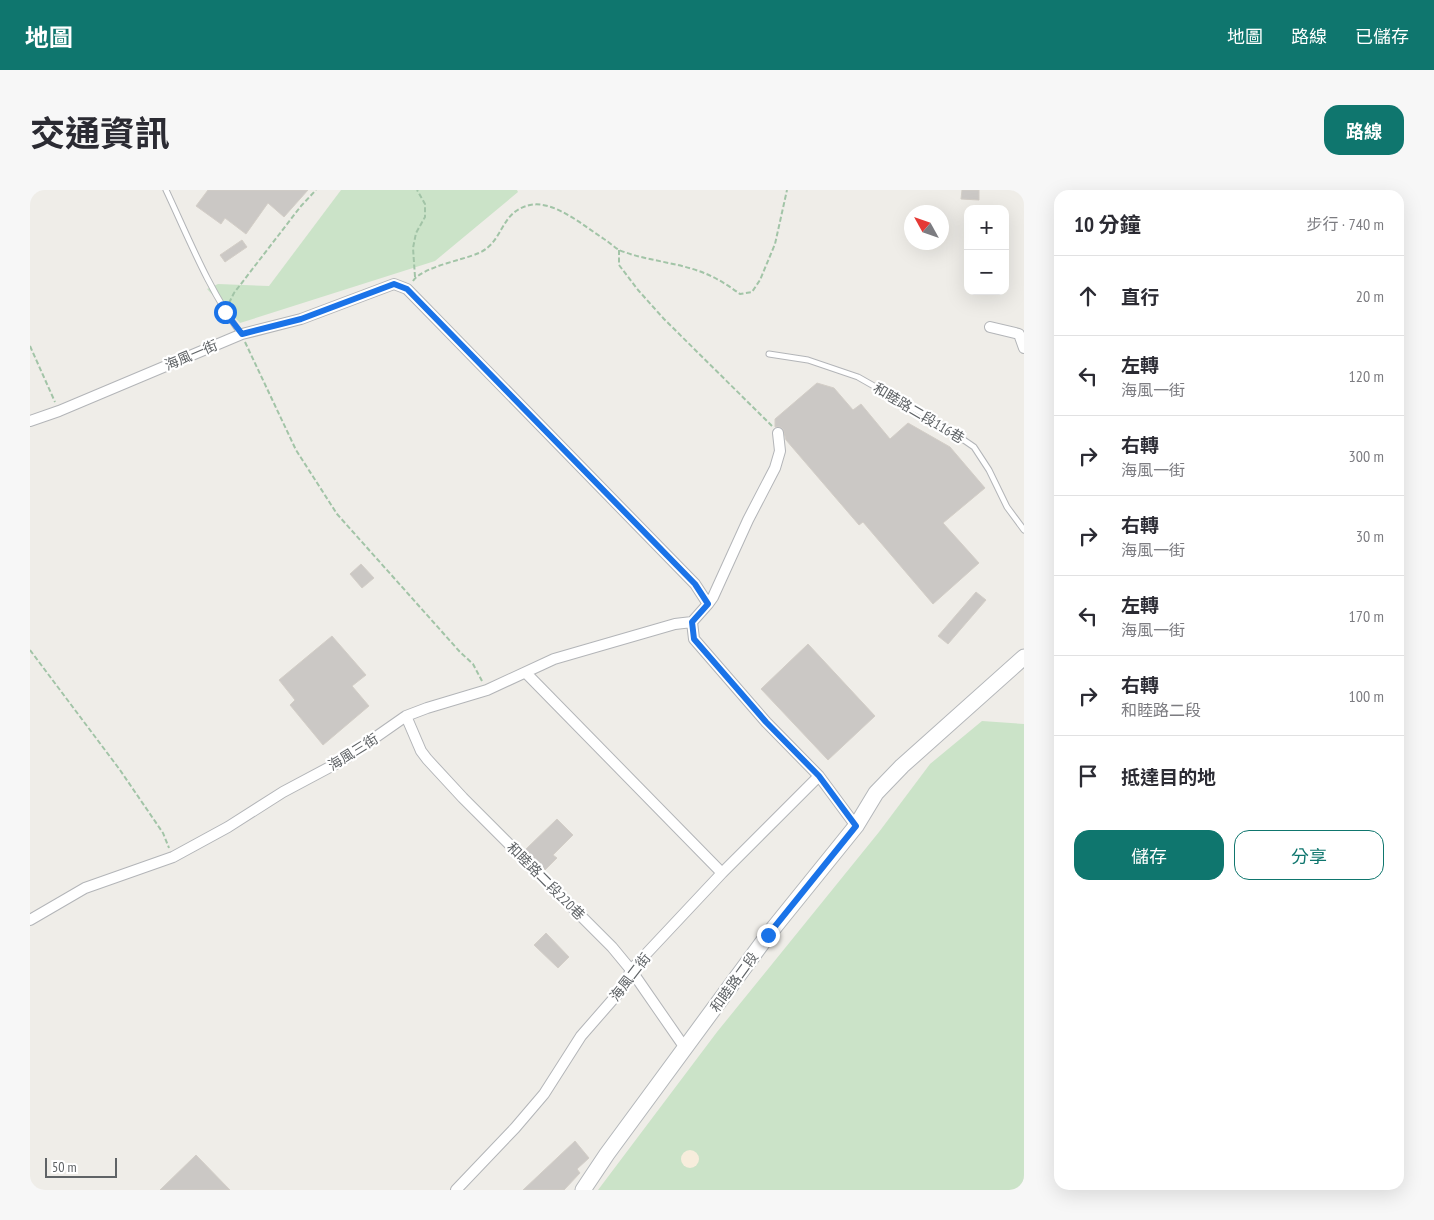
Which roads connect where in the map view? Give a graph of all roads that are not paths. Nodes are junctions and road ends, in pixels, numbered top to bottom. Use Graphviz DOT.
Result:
graph roads {
  1 [pos="166,190"];
  2 [pos="990,327"];
  3 [pos="242,334"];
  4 [pos="1024,348"];
  5 [pos="769,354"];
  6 [pos="30,421"];
  7 [pos="778,433"];
  8 [pos="1024,530"];
  9 [pos="708,604"];
  10 [pos="692,622"];
  11 [pos="1024,657"];
  12 [pos="526,673"];
  13 [pos="406,716"];
  14 [pos="819,776"];
  15 [pos="856,826"];
  16 [pos="722,873"];
  17 [pos="30,920"];
  18 [pos="631,970"];
  19 [pos="685,1048"];
  20 [pos="460,1189"];
  21 [pos="583,1190"];
  1 -- 3 [label="lane"];
  2 -- 4 [label="street"];
  3 -- 6 [label="street, 海風一街"];
  3 -- 9 [label="street, 海風一街"];
  5 -- 8 [label="lane, 和睦路二段116巷"];
  7 -- 9 [label="street"];
  9 -- 10 [label="street"];
  10 -- 12 [label="street, 海風三街"];
  10 -- 14 [label="street"];
  11 -- 15 [label="street, 和睦路二段"];
  12 -- 13 [label="street, 海風三街"];
  12 -- 16 [label="street"];
  13 -- 17 [label="street, 海風三街"];
  13 -- 18 [label="street, 和睦路二段220巷"];
  14 -- 15 [label="street"];
  14 -- 16 [label="street, 海風二街"];
  15 -- 19 [label="street, 和睦路二段"];
  16 -- 18 [label="street, 海風二街"];
  18 -- 19 [label="street, 和睦路二段220巷"];
  18 -- 20 [label="street, 海風二街"];
  19 -- 21 [label="street, 和睦路二段"];
}
